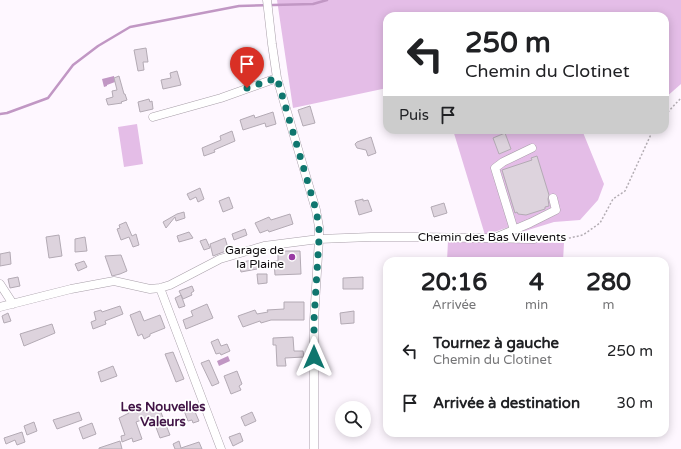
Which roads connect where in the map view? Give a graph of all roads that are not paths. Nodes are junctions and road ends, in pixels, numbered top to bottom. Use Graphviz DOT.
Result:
graph roads {
  1 [pos="267,0"];
  2 [pos="277,78"];
  3 [pos="153,117"];
  4 [pos="532,148"];
  5 [pos="553,198"];
  6 [pos="514,230"];
  7 [pos="319,239"];
  8 [pos="492,239"];
  9 [pos="534,239"];
  10 [pos="0,284"];
  11 [pos="160,288"];
  12 [pos="13,304"];
  13 [pos="0,307"];
  14 [pos="222,449"];
  15 [pos="314,449"];
  1 -- 2 [label="street"];
  2 -- 3 [label="street"];
  2 -- 7 [label="street"];
  4 -- 6 [label="street"];
  5 -- 6 [label="street"];
  6 -- 8 [label="street"];
  7 -- 8 [label="street, Chemin des Bas Villevents"];
  7 -- 11 [label="street, Chemin des Bas Villevents"];
  7 -- 15 [label="street"];
  8 -- 9 [label="street, Chemin des Bas Villevents"];
  10 -- 12 [label="street"];
  11 -- 12 [label="street"];
  11 -- 14 [label="street"];
  12 -- 13 [label="street"];
}
